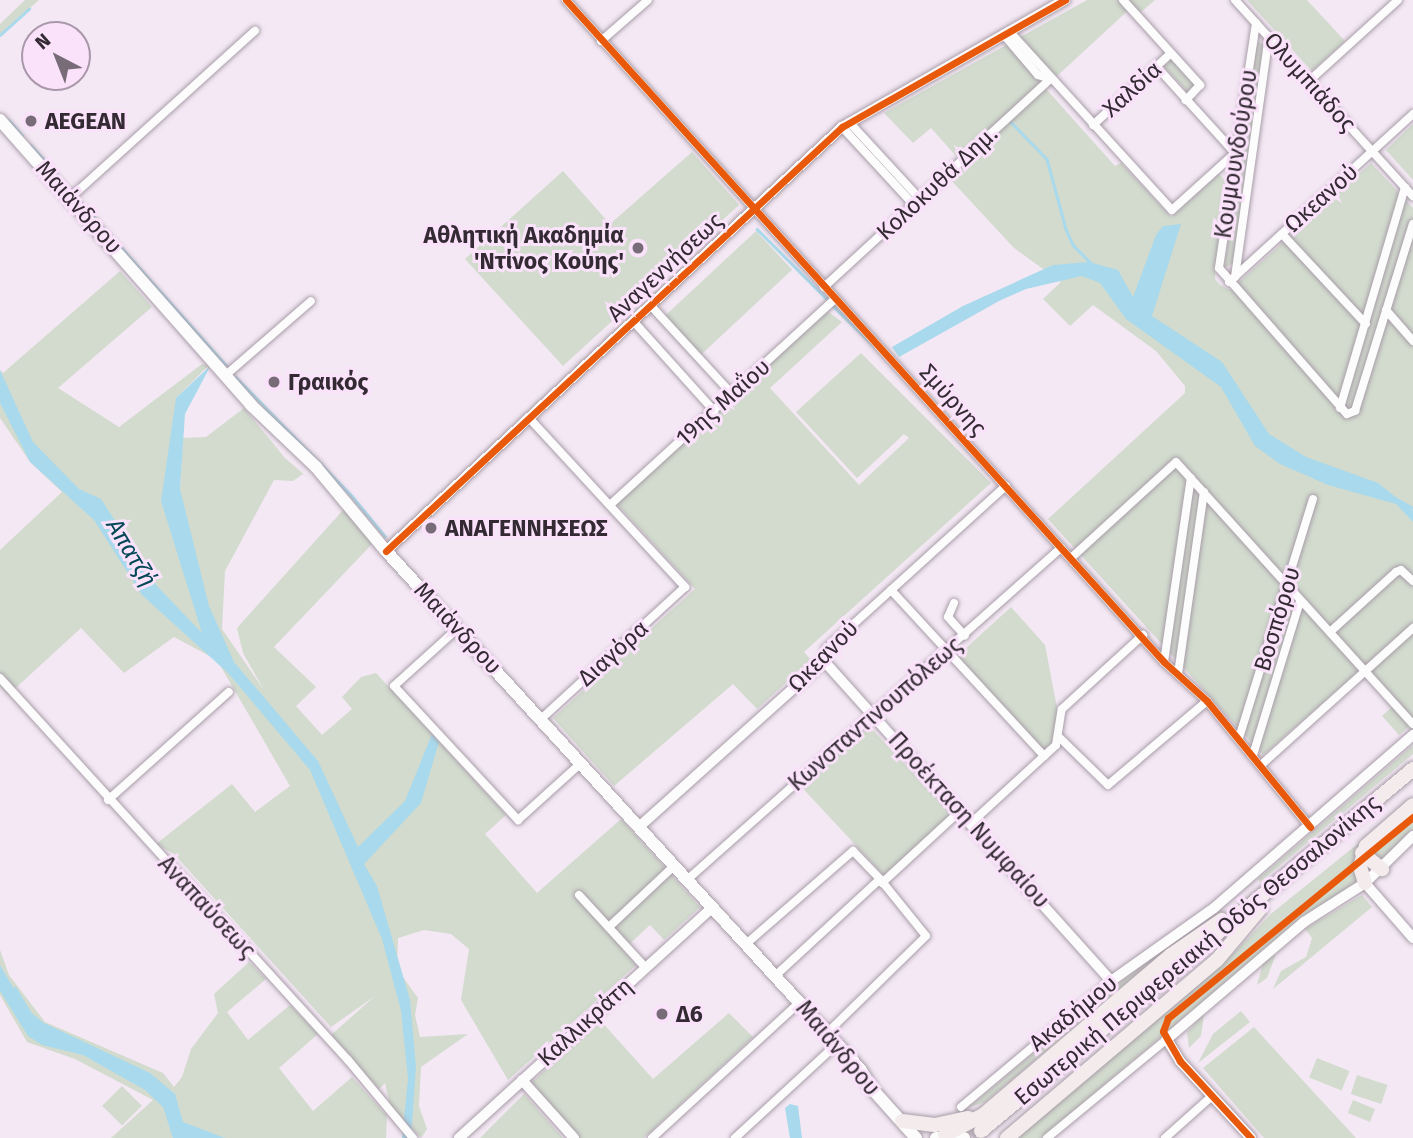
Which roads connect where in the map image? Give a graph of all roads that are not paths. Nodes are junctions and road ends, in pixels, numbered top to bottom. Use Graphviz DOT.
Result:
graph roads {
  1 [pos="566,0"];
  2 [pos="648,0"];
  3 [pos="1065,0"];
  4 [pos="1123,0"];
  5 [pos="1235,0"];
  6 [pos="1398,0"];
  7 [pos="1256,23"];
  8 [pos="255,31"];
  9 [pos="1006,33"];
  10 [pos="1269,36"];
  11 [pos="601,41"];
  12 [pos="1171,53"];
  13 [pos="1157,67"];
  14 [pos="1050,79"];
  15 [pos="1309,81"];
  16 [pos="1186,100"];
  17 [pos="1413,114"];
  18 [pos="0,120"];
  19 [pos="845,125"];
  20 [pos="1093,125"];
  21 [pos="1373,152"];
  22 [pos="1235,153"];
  23 [pos="1405,187"];
  24 [pos="1413,196"];
  25 [pos="71,197"];
  26 [pos="916,201"];
  27 [pos="754,212"];
  28 [pos="1413,224"];
  29 [pos="1282,234"];
  30 [pos="1232,280"];
  31 [pos="824,287"];
  32 [pos="835,299"];
  33 [pos="311,301"];
  34 [pos="652,307"];
  35 [pos="1386,310"];
  36 [pos="634,322"];
  37 [pos="1366,324"];
  38 [pos="1413,341"];
  39 [pos="227,374"];
  40 [pos="732,394"];
  41 [pos="1340,408"];
  42 [pos="714,411"];
  43 [pos="530,419"];
  44 [pos="1191,478"];
  45 [pos="1006,486"];
  46 [pos="1204,492"];
  47 [pos="1313,499"];
  48 [pos="610,505"];
  49 [pos="1061,548"];
  50 [pos="386,551"];
  51 [pos="1071,558"];
  52 [pos="1413,581"];
  53 [pos="1287,585"];
  54 [pos="891,590"];
  55 [pos="1300,601"];
  56 [pos="954,603"];
  57 [pos="457,628"];
  58 [pos="1413,628"];
  59 [pos="1330,632"];
  60 [pos="1143,635"];
  61 [pos="965,636"];
  62 [pos="947,650"];
  63 [pos="824,661"];
  64 [pos="1164,662"];
  65 [pos="1366,672"];
  66 [pos="1178,674"];
  67 [pos="0,678"];
  68 [pos="229,692"];
  69 [pos="1208,701"];
  70 [pos="874,715"];
  71 [pos="541,719"];
  72 [pos="1413,724"];
  73 [pos="1413,735"];
  74 [pos="1060,738"];
  75 [pos="1239,738"];
  76 [pos="1253,755"];
  77 [pos="1044,756"];
  78 [pos="581,763"];
  79 [pos="1261,765"];
  80 [pos="1413,769"];
  81 [pos="1413,782"];
  82 [pos="108,800"];
  83 [pos="1413,804"];
  84 [pos="960,811"];
  85 [pos="971,822"];
  86 [pos="640,826"];
  87 [pos="1310,827"];
  88 [pos="1413,836"];
  89 [pos="1362,853"];
  90 [pos="676,865"];
  91 [pos="1382,869"];
  92 [pos="688,879"];
  93 [pos="881,881"];
  94 [pos="1365,883"];
  95 [pos="579,895"];
  96 [pos="1257,906"];
  97 [pos="713,907"];
  98 [pos="609,927"];
  99 [pos="1413,938"];
  100 [pos="746,944"];
  101 [pos="645,967"];
  102 [pos="775,976"];
  103 [pos="1111,981"];
  104 [pos="800,1002"];
  105 [pos="827,1033"];
  106 [pos="1167,1039"];
  107 [pos="837,1044"];
  108 [pos="522,1080"];
  109 [pos="1212,1096"];
  110 [pos="961,1107"];
  111 [pos="983,1115"];
  112 [pos="901,1121"];
  113 [pos="984,1135"];
  114 [pos="940,1136"];
  115 [pos="917,1137"];
  116 [pos="413,1138"];
  117 [pos="459,1138"];
  118 [pos="573,1138"];
  119 [pos="652,1138"];
  120 [pos="735,1138"];
  121 [pos="964,1138"];
  122 [pos="1007,1138"];
  123 [pos="1047,1138"];
  124 [pos="1165,1138"];
  125 [pos="1251,1138"];
  1 -- 11 [label="street, Σμύρνης"];
  2 -- 11 [label="street"];
  3 -- 9 [label="street, Αναγεννήσεως"];
  4 -- 12 [label="street"];
  5 -- 7 [label="street, Ολυμπιάδος"];
  6 -- 15 [label="street"];
  7 -- 10 [label="street, Ολυμπιάδος"];
  7 -- 22 [label="street, Κουμουνδούρου"];
  8 -- 25 [label="street"];
  9 -- 14 [label="street"];
  9 -- 19 [label="street, Αναγεννήσεως"];
  10 -- 15 [label="street, Ολυμπιάδος"];
  10 -- 30 [label="street, Κουμουνδούρου"];
  11 -- 27 [label="street, Σμύρνης"];
  12 -- 13 [label="street, Χαλδία"];
  12 -- 16 [label="street"];
  13 -- 16 [label="street"];
  13 -- 20 [label="street, Χαλδία"];
  14 -- 20 [label="street"];
  14 -- 26 [label="street, Κολοκυθά Δημ."];
  15 -- 21 [label="street, Ολυμπιάδος"];
  16 -- 22 [label="street"];
  17 -- 21 [label="street, Ωκεανού"];
  18 -- 25 [label="main road, Μαιάνδρου"];
  19 -- 26 [label="street"];
  19 -- 27 [label="street, Αναγεννήσεως"];
  20 -- 22 [label="street"];
  21 -- 23 [label="street, Ολυμπιάδος"];
  21 -- 29 [label="street, Ωκεανού"];
  22 -- 30 [label="street, Κουμουνδούρου"];
  23 -- 24 [label="street, Ολυμπιάδος"];
  23 -- 37 [label="street"];
  25 -- 39 [label="main road, Μαιάνδρου"];
  26 -- 31 [label="street, Κολοκυθά Δημ."];
  27 -- 31 [label="street, Σμύρνης"];
  27 -- 34 [label="street, Αναγεννήσεως"];
  28 -- 35 [label="street"];
  29 -- 30 [label="street, Ωκεανού"];
  29 -- 37 [label="street"];
  30 -- 41 [label="street"];
  31 -- 32 [label="street, Σμύρνης"];
  32 -- 40 [label="street, 19ης Μαΐου"];
  32 -- 45 [label="street, Σμύρνης"];
  33 -- 39 [label="street"];
  34 -- 36 [label="street, Αναγεννήσεως"];
  34 -- 40 [label="street"];
  35 -- 38 [label="street"];
  35 -- 41 [label="street"];
  36 -- 42 [label="street"];
  36 -- 43 [label="street, Αναγεννήσεως"];
  37 -- 41 [label="street"];
  39 -- 50 [label="main road, Μαιάνδρου"];
  40 -- 42 [label="street, 19ης Μαΐου"];
  42 -- 48 [label="street, 19ης Μαΐου"];
  43 -- 48 [label="street"];
  43 -- 50 [label="street, Αναγεννήσεως"];
  44 -- 46 [label="street"];
  44 -- 51 [label="street"];
  44 -- 64 [label="street"];
  45 -- 49 [label="street, Σμύρνης"];
  45 -- 54 [label="street, Ωκεανού"];
  46 -- 53 [label="street"];
  46 -- 66 [label="street"];
  47 -- 53 [label="street, Βοσπόρου"];
  48 -- 71 [label="street, Διαγόρα"];
  49 -- 51 [label="street, Σμύρνης"];
  49 -- 61 [label="street, Κωνσταντινουπόλεως"];
  50 -- 57 [label="main road, Μαιάνδρου"];
  51 -- 60 [label="street, Σμύρνης"];
  52 -- 59 [label="street"];
  53 -- 55 [label="street"];
  53 -- 75 [label="street, Βοσπόρου"];
  54 -- 62 [label="street"];
  54 -- 63 [label="street, Ωκεανού"];
  55 -- 59 [label="street"];
  55 -- 76 [label="street, Βοσπόρου"];
  56 -- 61 [label="street"];
  57 -- 71 [label="main road, Μαιάνδρου"];
  57 -- 78 [label="street"];
  58 -- 65 [label="street"];
  59 -- 65 [label="street"];
  60 -- 64 [label="street, Σμύρνης"];
  60 -- 74 [label="street"];
  61 -- 62 [label="street, Κωνσταντινουπόλεως"];
  62 -- 70 [label="street, Κωνσταντινουπόλεως"];
  62 -- 77 [label="street"];
  63 -- 70 [label="street, Προέκταση Νυμφαίου"];
  63 -- 86 [label="street, Ωκεανού"];
  64 -- 66 [label="street, Σμύρνης"];
  65 -- 72 [label="street"];
  65 -- 79 [label="street"];
  66 -- 69 [label="street, Σμύρνης"];
  67 -- 82 [label="street, Αναπαύσεως"];
  68 -- 82 [label="street"];
  69 -- 74 [label="street"];
  69 -- 75 [label="street, Σμύρνης"];
  70 -- 84 [label="street, Προέκταση Νυμφαίου"];
  70 -- 92 [label="street, Κωνσταντινουπόλεως"];
  71 -- 78 [label="main road, Μαιάνδρου"];
  73 -- 87 [label="street, Ακαδήμου"];
  74 -- 77 [label="street"];
  75 -- 76 [label="street, Σμύρνης"];
  76 -- 79 [label="street, Σμύρνης"];
  77 -- 85 [label="street"];
  78 -- 86 [label="main road, Μαιάνδρου"];
  79 -- 87 [label="street, Σμύρνης"];
  80 -- 96 [label="highway, Εσωτερική Περιφερειακή Οδός Θεσσαλονίκης"];
  81 -- 96 [label="highway, Εσωτερική Περιφερειακή Οδός Θεσσαλονίκης"];
  82 -- 116 [label="street, Αναπαύσεως"];
  83 -- 89 [label="highway"];
  84 -- 85 [label="street, Προέκταση Νυμφαίου"];
  84 -- 93 [label="street"];
  85 -- 103 [label="street, Προέκταση Νυμφαίου"];
  86 -- 90 [label="main road, Μαιάνδρου"];
  87 -- 103 [label="street, Ακαδήμου"];
  88 -- 91 [label="street"];
  89 -- 91 [label="highway"];
  89 -- 94 [label="highway"];
  90 -- 92 [label="main road, Μαιάνδρου"];
  90 -- 98 [label="street"];
  91 -- 94 [label="street"];
  92 -- 97 [label="main road, Μαιάνδρου"];
  93 -- 100 [label="street"];
  93 -- 102 [label="street"];
  93 -- 105 [label="street"];
  94 -- 99 [label="street"];
  94 -- 106 [label="street"];
  95 -- 98 [label="street"];
  96 -- 111 [label="highway"];
  96 -- 113 [label="highway, Εσωτερική Περιφερειακή Οδός Θεσσαλονίκης"];
  96 -- 122 [label="highway"];
  97 -- 100 [label="main road, Μαιάνδρου"];
  97 -- 101 [label="street, Καλλικράτη"];
  98 -- 101 [label="street"];
  100 -- 102 [label="main road, Μαιάνδρου"];
  101 -- 108 [label="street, Καλλικράτη"];
  102 -- 104 [label="main road, Μαιάνδρου"];
  103 -- 110 [label="street, Ακαδήμου"];
  104 -- 105 [label="main road, Μαιάνδρου"];
  104 -- 119 [label="street"];
  105 -- 107 [label="main road, Μαιάνδρου"];
  106 -- 109 [label="street"];
  106 -- 123 [label="street"];
  107 -- 112 [label="main road, Μαιάνδρου"];
  107 -- 120 [label="street"];
  108 -- 117 [label="street, Καλλικράτη"];
  108 -- 118 [label="street"];
  109 -- 124 [label="street"];
  109 -- 125 [label="street"];
  111 -- 112 [label="highway"];
  111 -- 114 [label="highway"];
  112 -- 115 [label="main road, Μαιάνδρου"];
  114 -- 121 [label="main road"];
}
